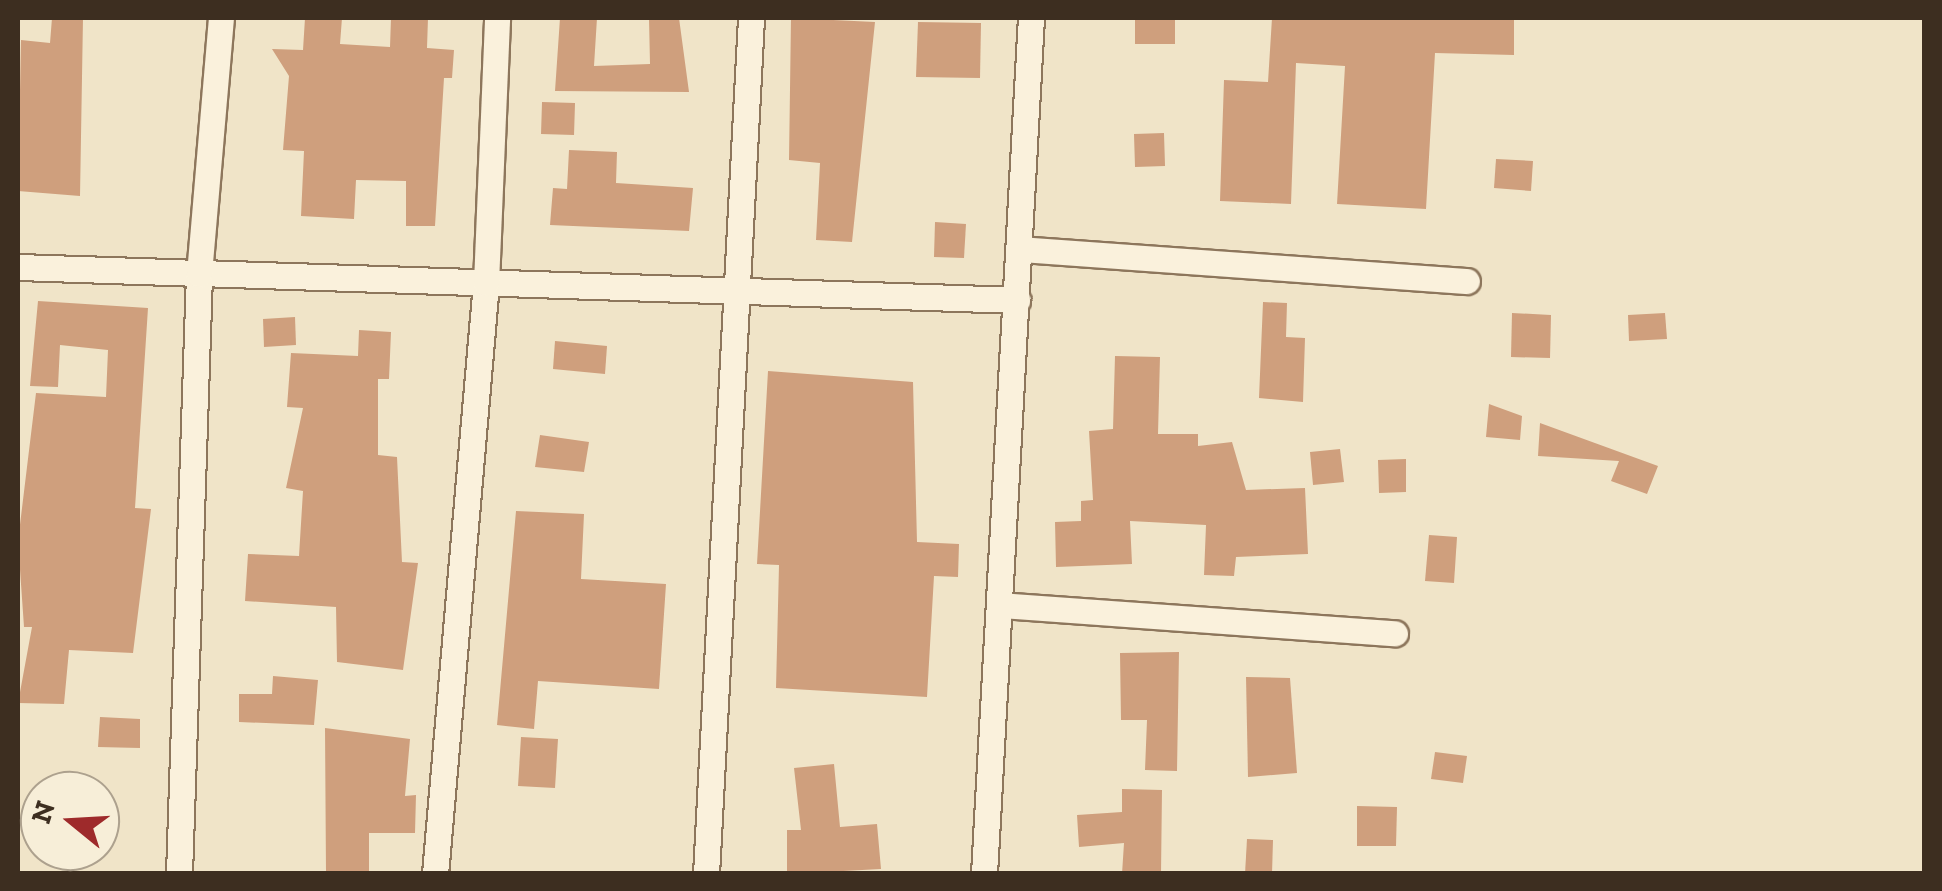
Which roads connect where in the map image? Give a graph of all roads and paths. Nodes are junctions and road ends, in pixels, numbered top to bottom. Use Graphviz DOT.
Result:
graph roads {
  1 [pos="221,18"];
  2 [pos="498,18"];
  3 [pos="751,18"];
  4 [pos="1031,18"];
  5 [pos="1020,248"];
  6 [pos="18,267"];
  7 [pos="199,274"];
  8 [pos="1468,281"];
  9 [pos="486,284"];
  10 [pos="741,291"];
  11 [pos="1017,300"];
  12 [pos="1000,604"];
  13 [pos="1395,634"];
  14 [pos="179,874"];
  15 [pos="435,874"];
  16 [pos="706,874"];
  17 [pos="984,874"];
  1 -- 7 [label="street"];
  2 -- 9 [label="street"];
  3 -- 10 [label="street"];
  4 -- 5 [label="street"];
  5 -- 8 [label="street"];
  5 -- 11 [label="street"];
  6 -- 7 [label="street"];
  7 -- 9 [label="street"];
  7 -- 14 [label="street"];
  9 -- 10 [label="street"];
  9 -- 15 [label="street"];
  10 -- 11 [label="street"];
  10 -- 16 [label="street"];
  11 -- 12 [label="street"];
  12 -- 13 [label="street"];
  12 -- 17 [label="street"];
}
